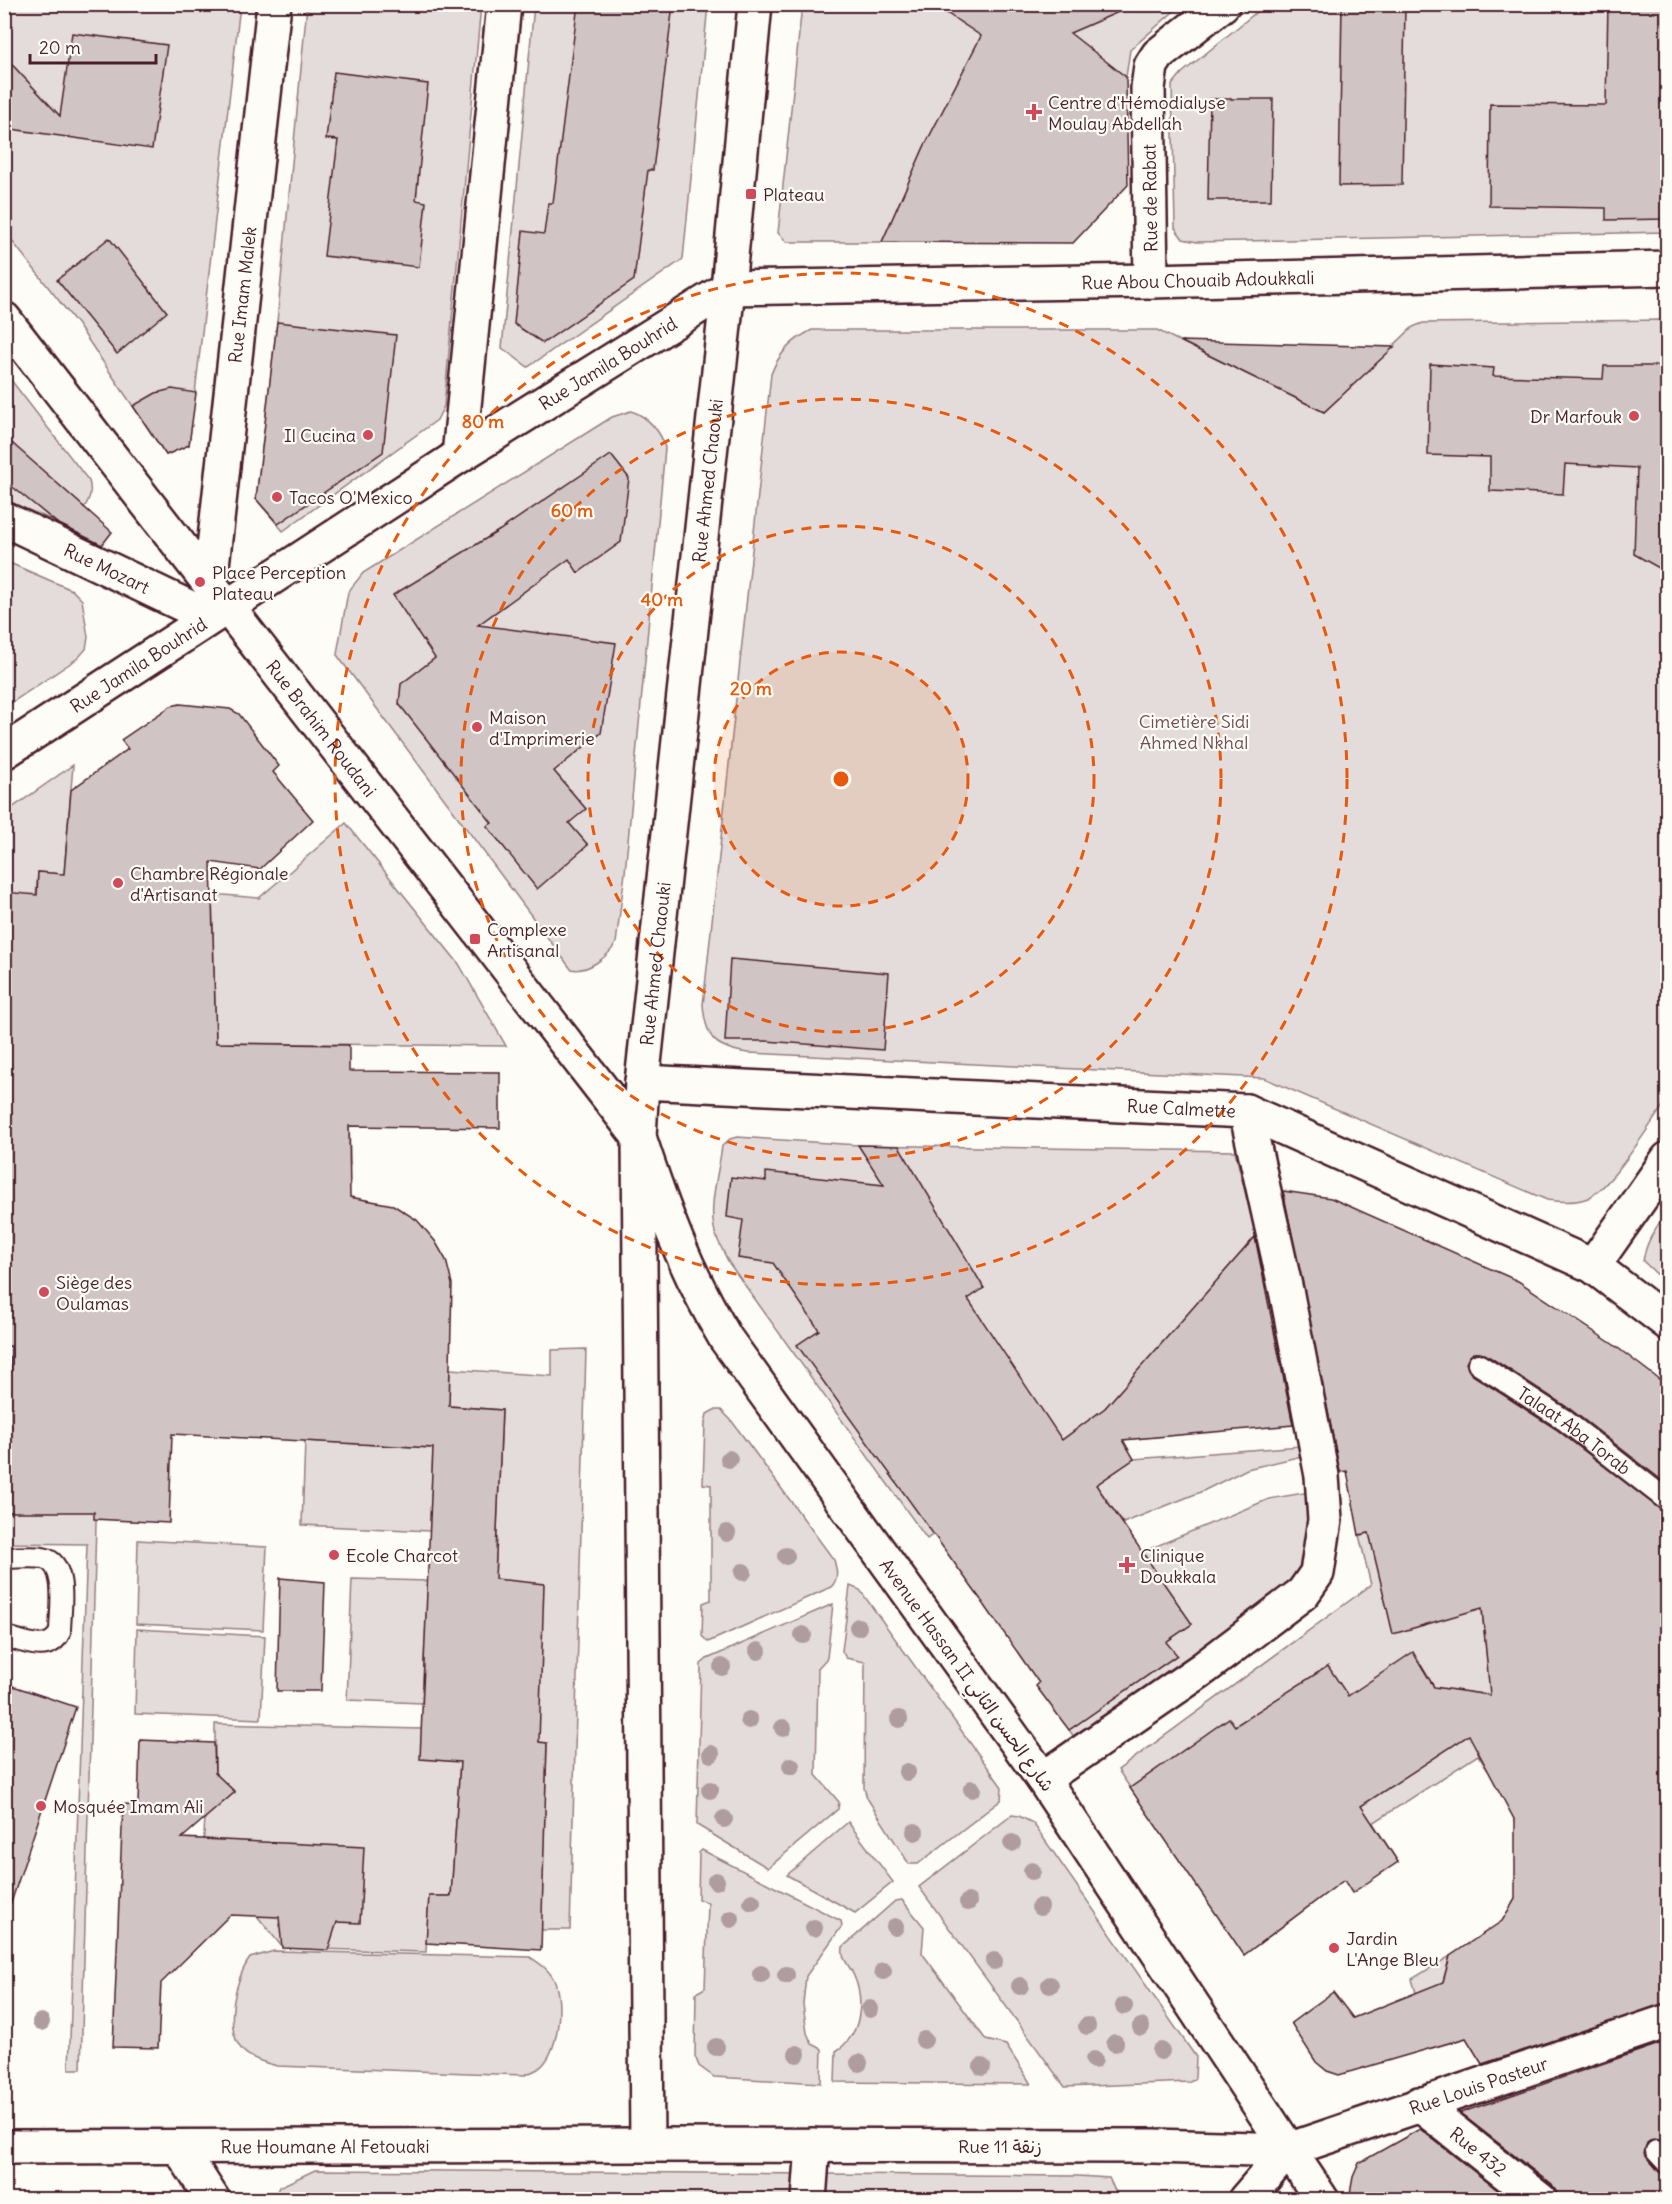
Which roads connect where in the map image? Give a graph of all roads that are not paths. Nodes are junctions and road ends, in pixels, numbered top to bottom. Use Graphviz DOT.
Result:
graph roads {
  1 [pos="274,4"];
  2 [pos="504,4"];
  3 [pos="755,4"];
  4 [pos="1223,4"];
  5 [pos="1668,268"];
  6 [pos="1151,281"];
  7 [pos="728,288"];
  8 [pos="4,319"];
  9 [pos="459,456"];
  10 [pos="4,519"];
  11 [pos="216,602"];
  12 [pos="4,752"];
  13 [pos="642,1082"];
  14 [pos="1246,1111"];
  15 [pos="639,1137"];
  16 [pos="1668,1160"];
  17 [pos="1593,1266"];
  18 [pos="1668,1323"];
  19 [pos="1478,1364"];
  20 [pos="1668,1501"];
  21 [pos="4,1558"];
  22 [pos="4,1636"];
  23 [pos="1043,1779"];
  24 [pos="1668,2021"];
  25 [pos="1419,2104"];
  26 [pos="647,2145"];
  27 [pos="813,2145"];
  28 [pos="4,2147"];
  29 [pos="179,2147"];
  30 [pos="1288,2150"];
  31 [pos="213,2199"];
  32 [pos="809,2199"];
  33 [pos="1245,2199"];
  34 [pos="1322,2199"];
  35 [pos="1540,2199"];
  1 -- 11 [label="street, Rue Imam Malek"];
  2 -- 9 [label="street"];
  3 -- 7 [label="street, Rue Ahmed Chaouki"];
  4 -- 6 [label="street, Rue de Rabat"];
  5 -- 6 [label="street, Rue Abou Chouaib Adoukkali"];
  6 -- 7 [label="street, Rue Abou Chouaib Adoukkali"];
  7 -- 9 [label="street, Rue Jamila Bouhrid"];
  7 -- 13 [label="street, Rue Ahmed Chaouki"];
  8 -- 11 [label="street, Rue Brahim Roudani"];
  9 -- 11 [label="street, Rue Jamila Bouhrid"];
  10 -- 11 [label="street, Rue Mozart"];
  11 -- 12 [label="street, Rue Jamila Bouhrid"];
  11 -- 15 [label="street, Rue Brahim Roudani"];
  13 -- 14 [label="street, Rue Calmette"];
  13 -- 15 [label="street, Rue Ahmed Chaouki"];
  14 -- 17 [label="street, Rue Calmette"];
  14 -- 23 [label="street"];
  15 -- 23 [label="street, Avenue Hassan II شارع الحسن الثاني"];
  15 -- 26 [label="street, Rue Ahmed Chaouki"];
  16 -- 17 [label="street"];
  17 -- 18 [label="street, Rue Calmette"];
  19 -- 20 [label="lane, Talaat Aba Torab"];
  21 -- 22 [label="lane"];
  23 -- 30 [label="street, Avenue Hassan II شارع الحسن الثاني"];
  24 -- 25 [label="street, Rue Louis Pasteur"];
  25 -- 30 [label="street, Rue Louis Pasteur"];
  25 -- 35 [label="street, Rue 432"];
  26 -- 27 [label="street, Rue 11 زنقة"];
  26 -- 29 [label="street, Rue Houmane Al Fetouaki"];
  27 -- 30 [label="street, Rue 11 زنقة"];
  27 -- 32 [label="street"];
  28 -- 29 [label="street, Rue Houmane Al Fetouaki"];
  29 -- 31 [label="street"];
  30 -- 33 [label="street"];
  30 -- 34 [label="street, Avenue Hassan II شارع الحسن الثاني"];
}
